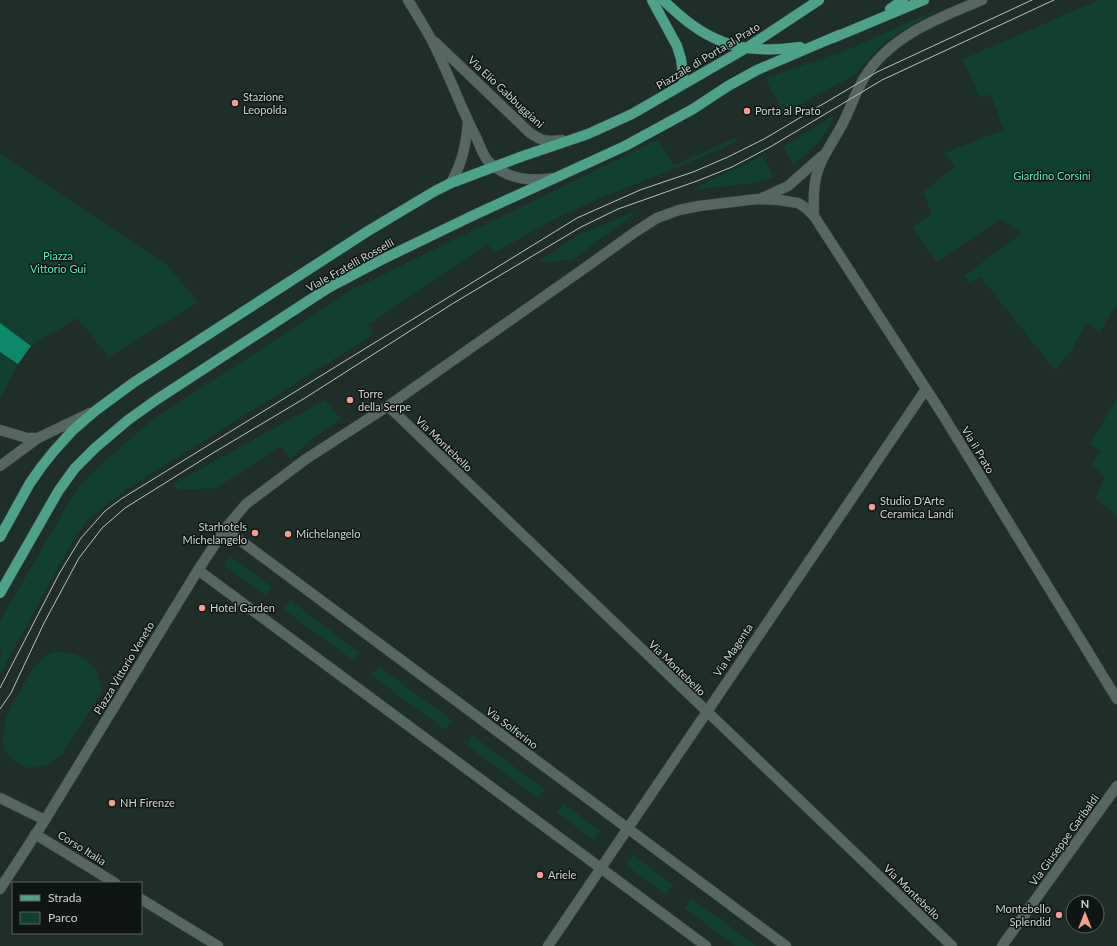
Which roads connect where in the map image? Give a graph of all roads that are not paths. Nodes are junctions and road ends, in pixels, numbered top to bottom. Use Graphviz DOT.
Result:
graph roads {
  1 [pos="408,0"];
  2 [pos="652,0"];
  3 [pos="663,0"];
  4 [pos="819,0"];
  5 [pos="903,0"];
  6 [pos="924,0"];
  7 [pos="982,0"];
  8 [pos="862,25"];
  9 [pos="839,35"];
  10 [pos="430,38"];
  11 [pos="748,47"];
  12 [pos="684,83"];
  13 [pos="468,122"];
  14 [pos="607,127"];
  15 [pos="574,139"];
  16 [pos="825,154"];
  17 [pos="495,167"];
  18 [pos="558,176"];
  19 [pos="451,183"];
  20 [pos="757,199"];
  21 [pos="814,216"];
  22 [pos="926,389"];
  23 [pos="388,406"];
  24 [pos="95,411"];
  25 [pos="0,430"];
  26 [pos="38,438"];
  27 [pos="0,466"];
  28 [pos="225,529"];
  29 [pos="0,537"];
  30 [pos="198,570"];
  31 [pos="0,593"];
  32 [pos="1117,698"];
  33 [pos="706,712"];
  34 [pos="1117,786"];
  35 [pos="0,798"];
  36 [pos="45,820"];
  37 [pos="627,828"];
  38 [pos="36,834"];
  39 [pos="601,868"];
  40 [pos="114,882"];
  41 [pos="0,889"];
  42 [pos="142,900"];
  43 [pos="218,946"];
  44 [pos="548,946"];
  45 [pos="706,946"];
  46 [pos="786,946"];
  47 [pos="952,946"];
  48 [pos="1002,946"];
  1 -- 10 [label="street, Via Elio Gabbuggiani"];
  2 -- 12 [label="main road"];
  3 -- 11 [label="main road"];
  4 -- 11 [label="main road, Piazzale di Porta al Prato"];
  5 -- 8 [label="main road"];
  6 -- 8 [label="main road"];
  7 -- 16 [label="street"];
  8 -- 9 [label="main road"];
  9 -- 11 [label="main road"];
  9 -- 18 [label="main road, Viale Fratelli Rosselli"];
  10 -- 13 [label="street, Via Elio Gabbuggiani"];
  10 -- 15 [label="street, Via Elio Gabbuggiani"];
  11 -- 12 [label="main road, Piazzale di Porta al Prato"];
  12 -- 14 [label="main road, Piazzale di Porta al Prato"];
  13 -- 17 [label="street, Via Elio Gabbuggiani"];
  13 -- 19 [label="street"];
  14 -- 15 [label="main road, Viale Fratelli Rosselli"];
  15 -- 17 [label="main road, Viale Fratelli Rosselli"];
  16 -- 20 [label="street"];
  16 -- 21 [label="street"];
  17 -- 18 [label="street, Via Elio Gabbuggiani"];
  17 -- 19 [label="main road, Viale Fratelli Rosselli"];
  18 -- 31 [label="main road, Viale Fratelli Rosselli"];
  19 -- 24 [label="main road, Viale Fratelli Rosselli"];
  20 -- 21 [label="street"];
  20 -- 23 [label="street"];
  21 -- 22 [label="street, Via il Prato"];
  22 -- 32 [label="street, Via il Prato"];
  22 -- 33 [label="street, Via Magenta"];
  23 -- 28 [label="street"];
  23 -- 33 [label="street, Via Montebello"];
  24 -- 26 [label="street"];
  24 -- 29 [label="main road"];
  25 -- 26 [label="street"];
  26 -- 27 [label="street"];
  28 -- 30 [label="street, Piazza Vittorio Veneto"];
  28 -- 37 [label="street, Via Solferino"];
  30 -- 36 [label="street, Piazza Vittorio Veneto"];
  30 -- 39 [label="street"];
  33 -- 37 [label="street, Via Magenta"];
  33 -- 47 [label="street, Via Montebello"];
  34 -- 48 [label="street, Via Giuseppe Garibaldi"];
  35 -- 36 [label="street"];
  36 -- 38 [label="street, Piazza Vittorio Veneto"];
  37 -- 39 [label="street, Via Magenta"];
  37 -- 46 [label="street, Via Solferino"];
  38 -- 40 [label="street, Corso Italia"];
  38 -- 41 [label="street, Piazza Vittorio Veneto"];
  39 -- 44 [label="street, Via Magenta"];
  39 -- 45 [label="street"];
  42 -- 43 [label="street"];
}
